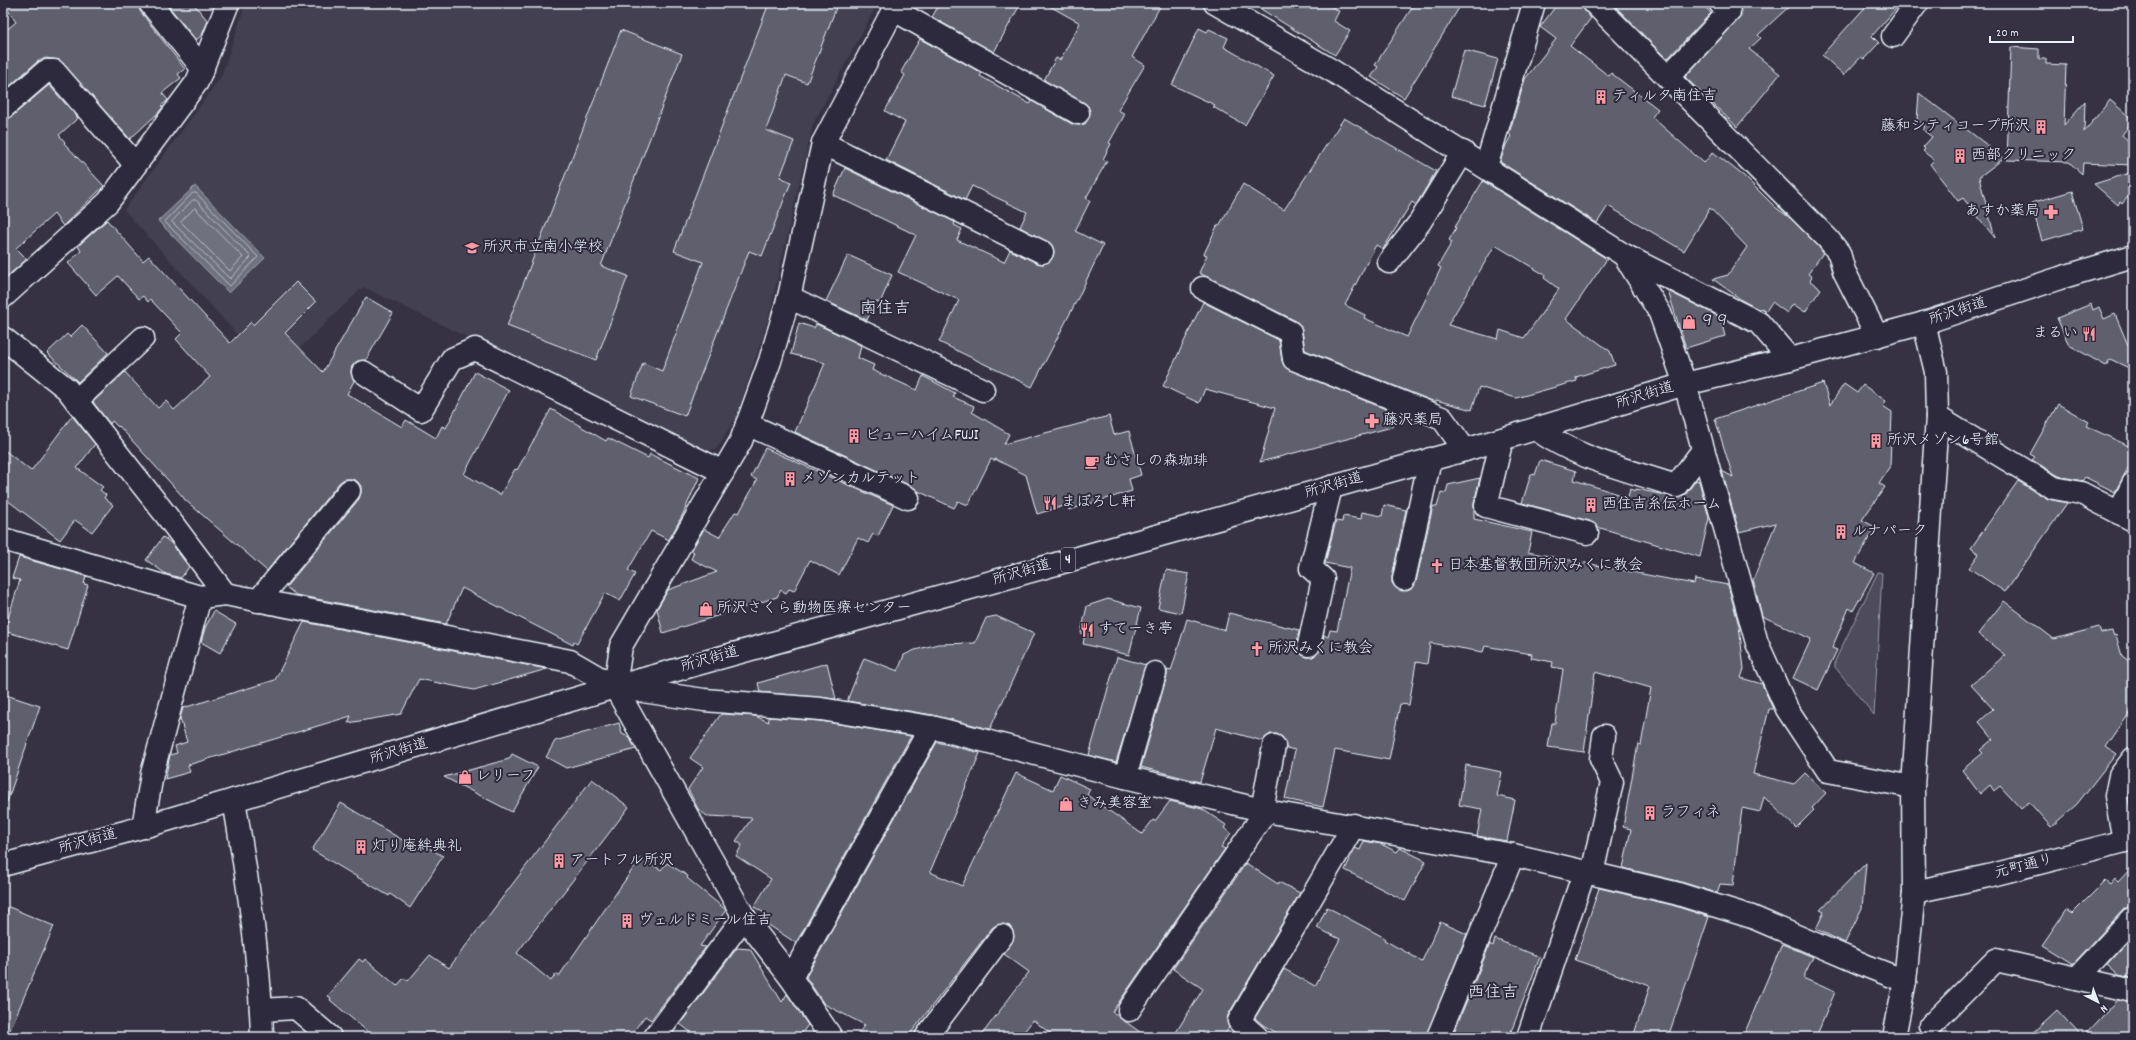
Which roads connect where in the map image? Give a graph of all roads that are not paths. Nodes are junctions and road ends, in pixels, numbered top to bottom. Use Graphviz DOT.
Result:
graph roads {
  1 [pos="150,3"];
  2 [pos="228,3"];
  3 [pos="1215,3"];
  4 [pos="1534,3"];
  5 [pos="1594,3"];
  6 [pos="1720,3"];
  7 [pos="1917,3"];
  8 [pos="896,7"];
  9 [pos="1893,36"];
  10 [pos="203,69"];
  11 [pos="1668,77"];
  12 [pos="3,108"];
  13 [pos="1078,113"];
  14 [pos="823,143"];
  15 [pos="1463,152"];
  16 [pos="135,164"];
  17 [pos="1486,167"];
  18 [pos="1042,252"];
  19 [pos="1624,255"];
  20 [pos="2133,256"];
  21 [pos="1389,262"];
  22 [pos="1203,288"];
  23 [pos="789,297"];
  24 [pos="3,298"];
  25 [pos="1924,323"];
  26 [pos="1877,336"];
  27 [pos="3,338"];
  28 [pos="143,338"];
  29 [pos="1790,359"];
  30 [pos="363,372"];
  31 [pos="1685,384"];
  32 [pos="983,390"];
  33 [pos="76,401"];
  34 [pos="1937,417"];
  35 [pos="747,424"];
  36 [pos="1536,429"];
  37 [pos="1502,439"];
  38 [pos="1465,450"];
  39 [pos="1703,450"];
  40 [pos="1430,460"];
  41 [pos="723,472"];
  42 [pos="2133,484"];
  43 [pos="1331,487"];
  44 [pos="349,491"];
  45 [pos="908,498"];
  46 [pos="2126,516"];
  47 [pos="1587,534"];
  48 [pos="3,539"];
  49 [pos="1404,579"];
  50 [pos="225,594"];
  51 [pos="200,598"];
  52 [pos="258,601"];
  53 [pos="1308,645"];
  54 [pos="1155,673"];
  55 [pos="615,687"];
  56 [pos="931,727"];
  57 [pos="1604,736"];
  58 [pos="1274,746"];
  59 [pos="2133,759"];
  60 [pos="1125,777"];
  61 [pos="1913,786"];
  62 [pos="234,800"];
  63 [pos="1264,811"];
  64 [pos="1354,825"];
  65 [pos="143,827"];
  66 [pos="2128,840"];
  67 [pos="1513,855"];
  68 [pos="3,865"];
  69 [pos="1588,873"];
  70 [pos="1914,892"];
  71 [pos="744,917"];
  72 [pos="2133,918"];
  73 [pos="1002,936"];
  74 [pos="791,978"];
  75 [pos="2077,978"];
  76 [pos="1905,980"];
  77 [pos="2133,990"];
  78 [pos="1901,1006"];
  79 [pos="261,1010"];
  80 [pos="1129,1010"];
  81 [pos="1934,1031"];
  82 [pos="262,1037"];
  83 [pos="330,1037"];
  84 [pos="655,1037"];
  85 [pos="831,1037"];
  86 [pos="926,1037"];
  87 [pos="1258,1037"];
  88 [pos="1438,1037"];
  89 [pos="1528,1037"];
  90 [pos="1894,1037"];
  1 -- 10 [label="street"];
  2 -- 10 [label="street"];
  3 -- 15 [label="street"];
  4 -- 17 [label="street"];
  5 -- 11 [label="street"];
  6 -- 11 [label="street"];
  7 -- 9 [label="street"];
  8 -- 13 [label="street"];
  8 -- 14 [label="street"];
  10 -- 16 [label="street"];
  11 -- 26 [label="street"];
  12 -- 16 [label="street"];
  14 -- 18 [label="street"];
  14 -- 23 [label="street"];
  15 -- 17 [label="street"];
  15 -- 21 [label="street"];
  16 -- 24 [label="street"];
  17 -- 19 [label="street"];
  19 -- 29 [label="street"];
  19 -- 31 [label="street"];
  20 -- 25 [label="street, 所沢街道 / 4"];
  22 -- 38 [label="street"];
  23 -- 32 [label="street"];
  23 -- 35 [label="street"];
  25 -- 26 [label="street, 所沢街道 / 4"];
  25 -- 34 [label="street"];
  26 -- 29 [label="street, 所沢街道 / 4"];
  27 -- 33 [label="street"];
  28 -- 33 [label="street"];
  29 -- 31 [label="street, 所沢街道 / 4"];
  30 -- 41 [label="street"];
  31 -- 36 [label="street, 所沢街道 / 4"];
  31 -- 39 [label="street"];
  33 -- 50 [label="street"];
  34 -- 46 [label="street"];
  34 -- 61 [label="street"];
  35 -- 41 [label="street"];
  35 -- 45 [label="street"];
  36 -- 37 [label="street, 所沢街道 / 4"];
  36 -- 39 [label="street"];
  37 -- 38 [label="street, 所沢街道 / 4"];
  37 -- 47 [label="street"];
  38 -- 40 [label="street, 所沢街道 / 4"];
  39 -- 61 [label="street"];
  40 -- 43 [label="street, 所沢街道 / 4"];
  40 -- 49 [label="street"];
  41 -- 55 [label="street"];
  42 -- 46 [label="street"];
  43 -- 53 [label="street"];
  43 -- 55 [label="street, 所沢街道 / 4"];
  44 -- 52 [label="street"];
  48 -- 51 [label="street"];
  50 -- 51 [label="street"];
  50 -- 52 [label="street"];
  51 -- 65 [label="street"];
  52 -- 55 [label="street"];
  54 -- 60 [label="street"];
  55 -- 56 [label="street"];
  55 -- 62 [label="street, 所沢街道 / 4"];
  55 -- 71 [label="street"];
  56 -- 60 [label="street"];
  56 -- 74 [label="street"];
  57 -- 69 [label="street"];
  58 -- 63 [label="street"];
  59 -- 66 [label="street"];
  60 -- 63 [label="street"];
  61 -- 70 [label="street"];
  62 -- 65 [label="street, 所沢街道 / 4"];
  62 -- 79 [label="street"];
  63 -- 64 [label="street"];
  63 -- 80 [label="street"];
  64 -- 67 [label="street"];
  64 -- 87 [label="street"];
  65 -- 68 [label="street, 所沢街道 / 4"];
  66 -- 70 [label="street, 元町通り"];
  67 -- 69 [label="street"];
  67 -- 88 [label="street"];
  69 -- 76 [label="street"];
  69 -- 89 [label="street"];
  70 -- 76 [label="street"];
  71 -- 74 [label="street"];
  71 -- 84 [label="street"];
  72 -- 75 [label="street"];
  73 -- 86 [label="street"];
  74 -- 85 [label="street"];
  75 -- 77 [label="street"];
  75 -- 81 [label="street"];
  76 -- 78 [label="street"];
  78 -- 81 [label="street"];
  78 -- 90 [label="street"];
  79 -- 82 [label="street"];
  79 -- 83 [label="street"];
}
